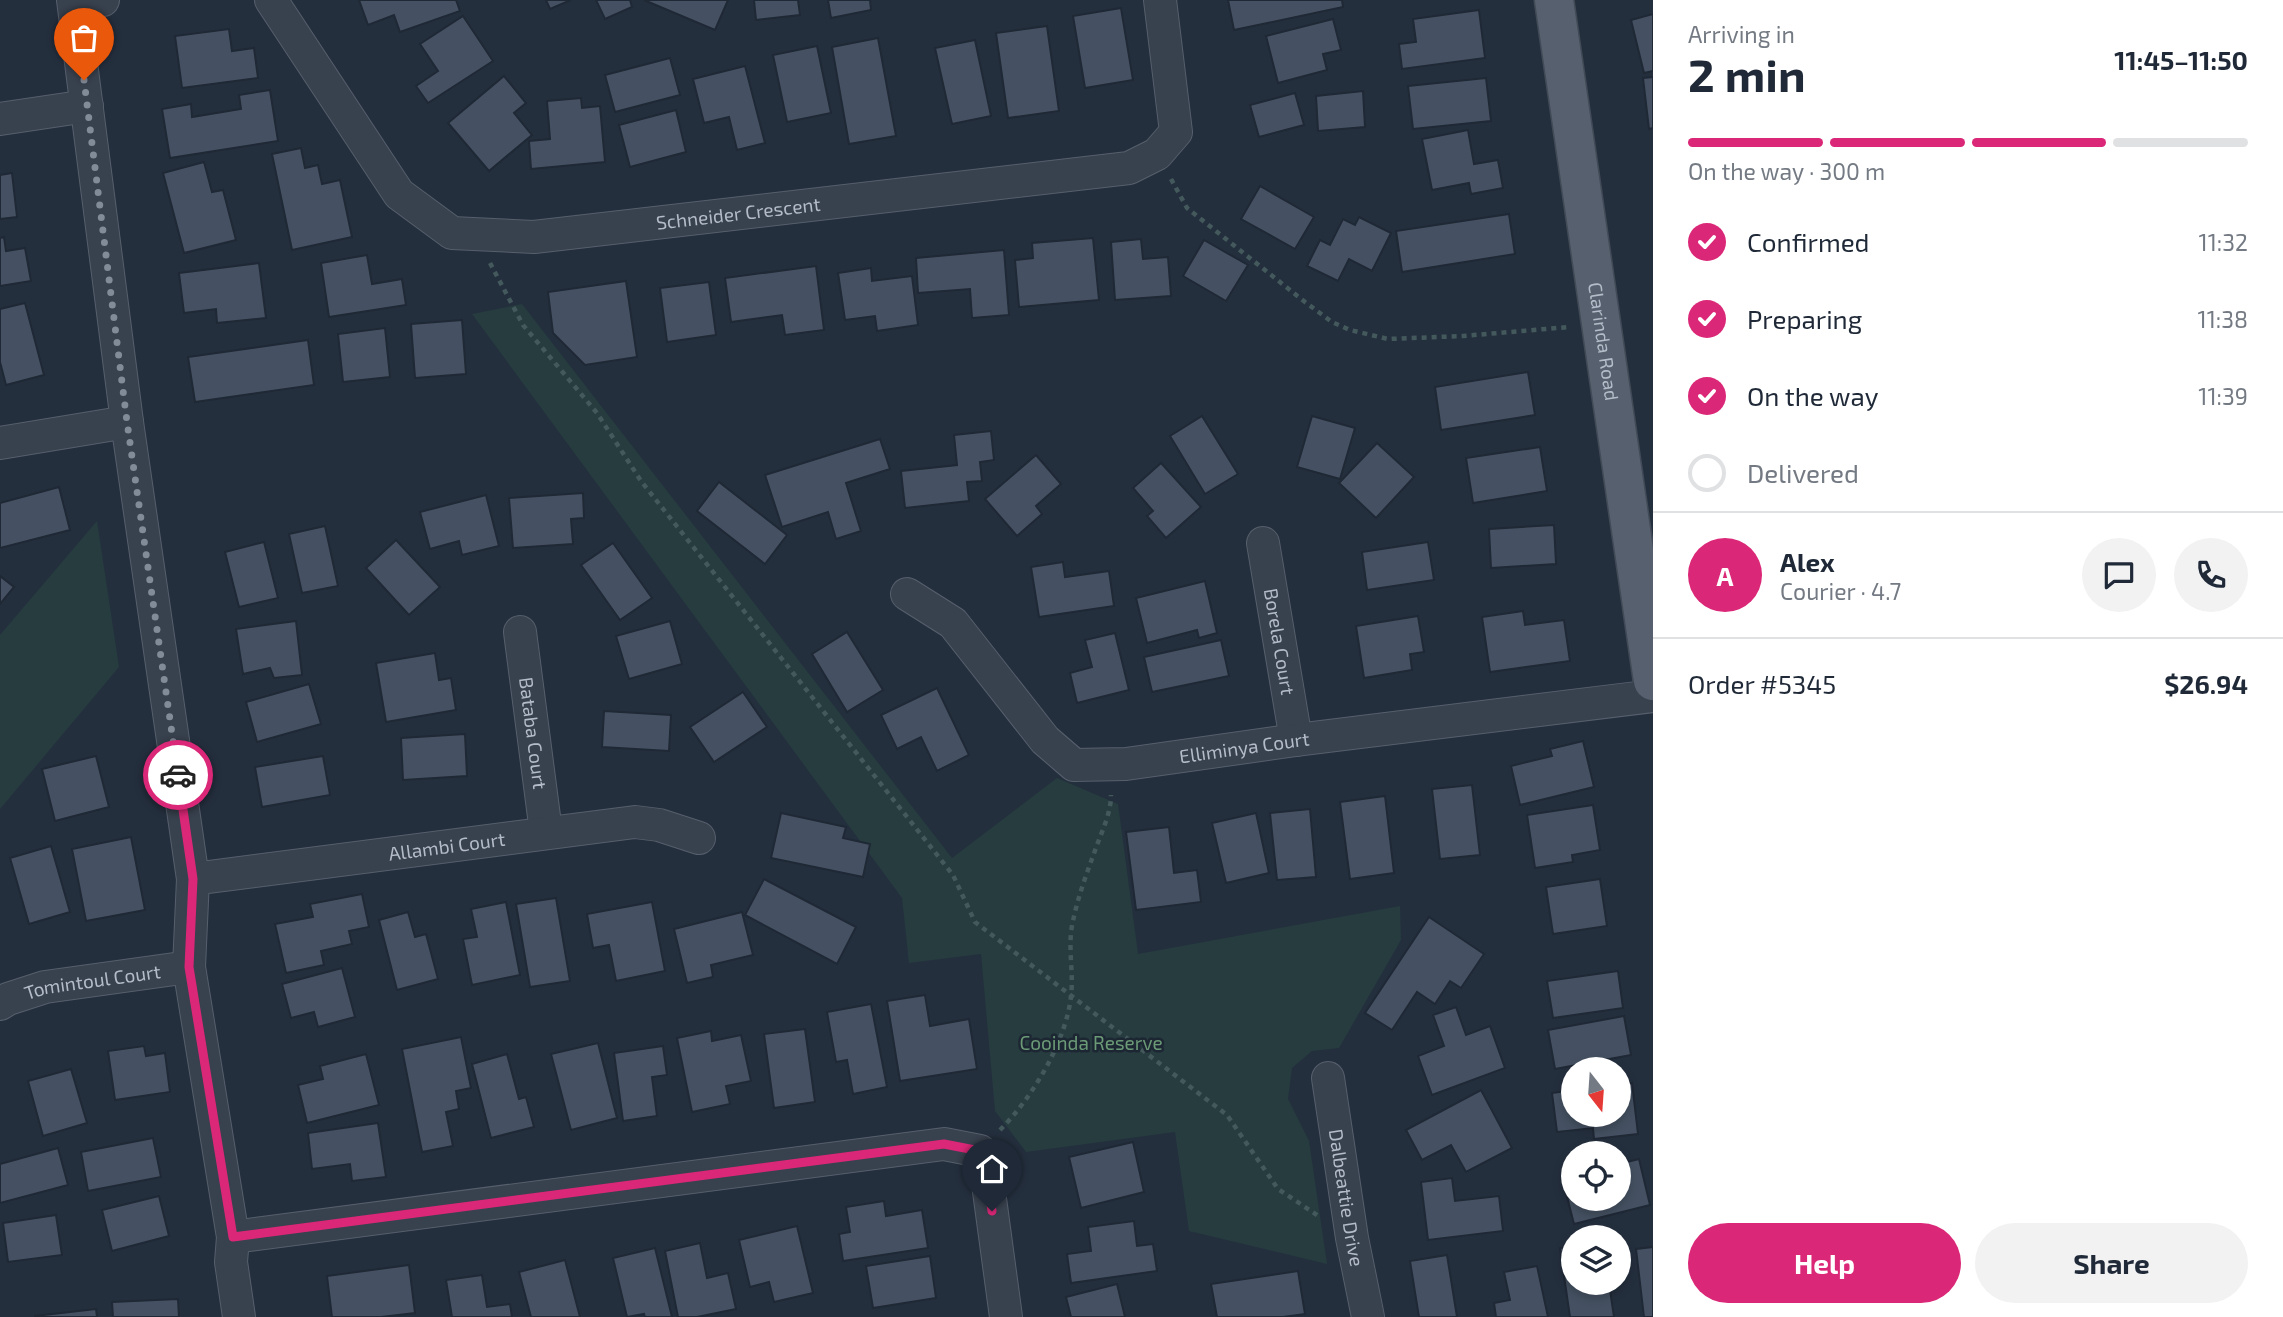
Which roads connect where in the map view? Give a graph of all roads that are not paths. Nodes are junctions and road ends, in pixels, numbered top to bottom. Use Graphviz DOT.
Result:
graph roads {
  1 [pos="271,0"];
  2 [pos="1160,0"];
  3 [pos="1555,0"];
  4 [pos="83,1"];
  5 [pos="88,106"];
  6 [pos="0,119"];
  7 [pos="127,422"];
  8 [pos="0,443"];
  9 [pos="1264,543"];
  10 [pos="907,594"];
  11 [pos="520,632"];
  12 [pos="1653,681"];
  13 [pos="1653,696"];
  14 [pos="1296,740"];
  15 [pos="545,832"];
  16 [pos="699,838"];
  17 [pos="193,879"];
  18 [pos="189,967"];
  19 [pos="0,1004"];
  20 [pos="1328,1078"];
  21 [pos="233,1237"];
  22 [pos="239,1317"];
  23 [pos="1006,1317"];
  24 [pos="1368,1317"];
  1 -- 2 [label="street, Schneider Crescent"];
  3 -- 12 [label="main road, Clarinda Road"];
  4 -- 5 [label="street"];
  5 -- 6 [label="street"];
  5 -- 7 [label="street"];
  7 -- 8 [label="street"];
  7 -- 17 [label="street"];
  9 -- 14 [label="street, Borela Court"];
  10 -- 14 [label="street, Elliminya Court"];
  11 -- 15 [label="street, Bataba Court"];
  13 -- 14 [label="street, Elliminya Court"];
  15 -- 16 [label="street, Allambi Court"];
  15 -- 17 [label="street, Allambi Court"];
  17 -- 18 [label="street"];
  18 -- 19 [label="street, Tomintoul Court"];
  18 -- 21 [label="street"];
  20 -- 24 [label="street, Dalbeattie Drive"];
  21 -- 22 [label="street"];
  21 -- 23 [label="street"];
}
